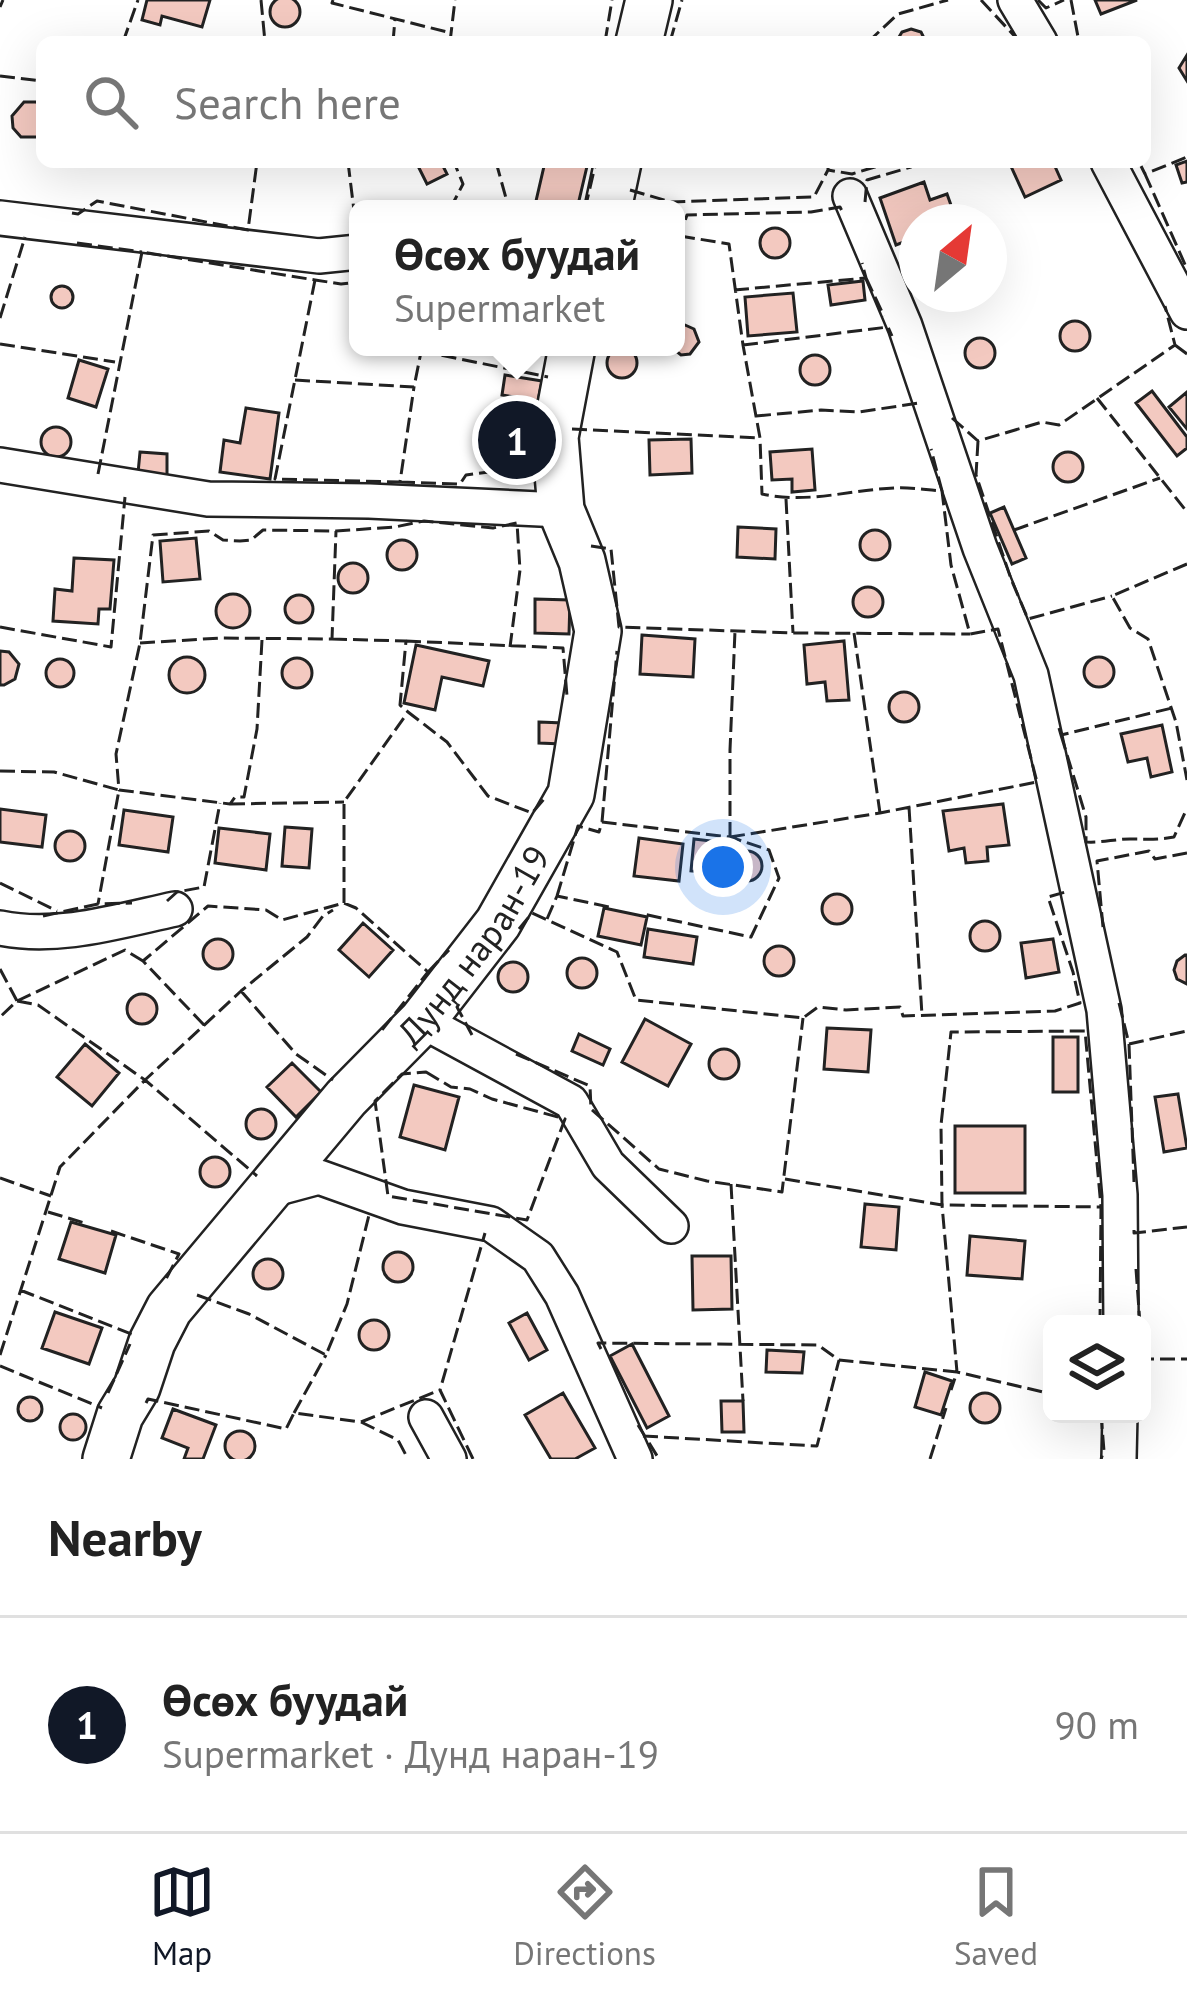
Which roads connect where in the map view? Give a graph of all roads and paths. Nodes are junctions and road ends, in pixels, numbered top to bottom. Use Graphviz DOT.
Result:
graph roads {
  1 [pos="649,0"];
  2 [pos="1015,0"];
  3 [pos="640,36"];
  4 [pos="1036,36"];
  5 [pos="617,168"];
  6 [pos="1111,168"];
  7 [pos="850,196"];
  8 [pos="610,200"];
  9 [pos="0,218"];
  10 [pos="349,253"];
  11 [pos="1187,312"];
  12 [pos="570,356"];
  13 [pos="0,465"];
  14 [pos="561,510"];
  15 [pos="175,909"];
  16 [pos="0,928"];
  17 [pos="422,1021"];
  18 [pos="266,1191"];
  19 [pos="671,1226"];
  20 [pos="1120,1315"];
  21 [pos="426,1417"];
  22 [pos="1120,1423"];
  23 [pos="106,1459"];
  24 [pos="448,1459"];
  25 [pos="635,1459"];
  26 [pos="1119,1459"];
  1 -- 3 [label="street"];
  2 -- 4 [label="street"];
  5 -- 8 [label="street"];
  6 -- 11 [label="street"];
  7 -- 20 [label="street"];
  9 -- 10 [label="street"];
  12 -- 14 [label="street, Дунд наран-19"];
  13 -- 14 [label="street"];
  14 -- 17 [label="street, Дунд наран-19"];
  15 -- 16 [label="street"];
  17 -- 18 [label="street, Дунд наран-19"];
  17 -- 19 [label="street"];
  18 -- 23 [label="street, Дунд наран-19"];
  18 -- 25 [label="street"];
  21 -- 24 [label="street"];
  22 -- 26 [label="street"];
}
